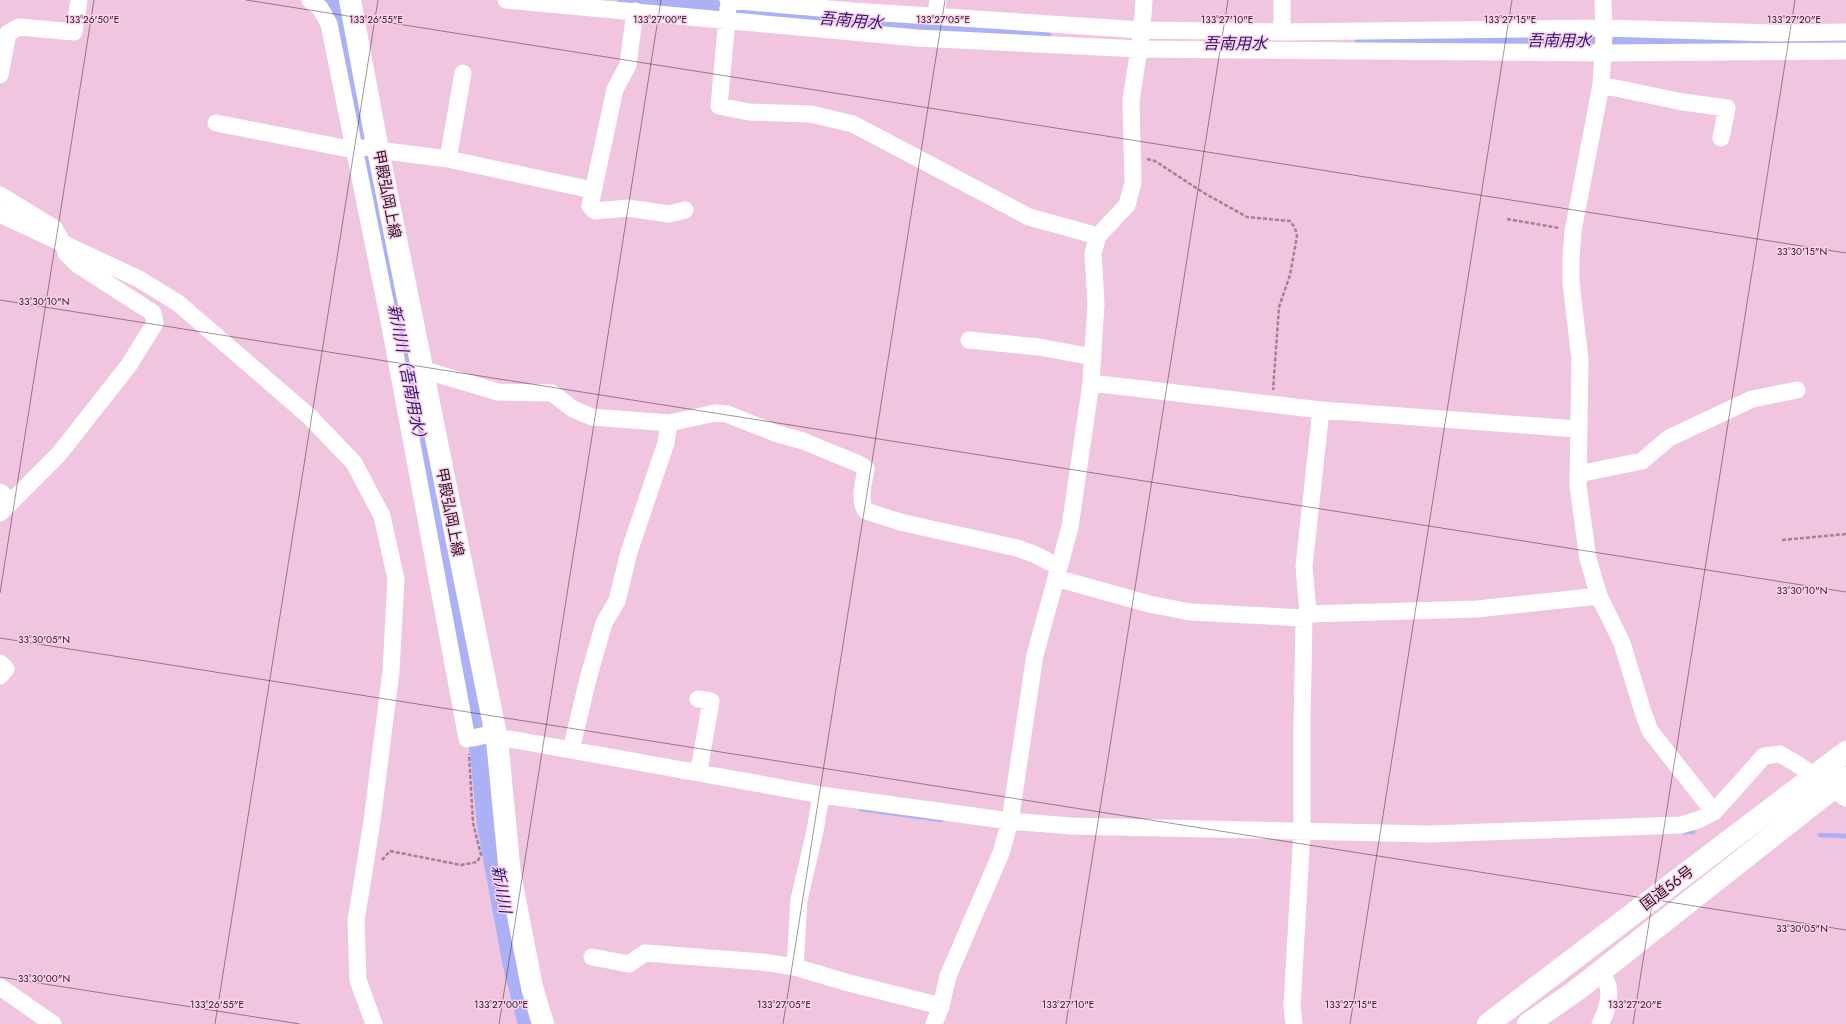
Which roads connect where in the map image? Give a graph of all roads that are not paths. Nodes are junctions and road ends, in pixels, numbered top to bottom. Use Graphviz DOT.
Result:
graph roads {
  1 [pos="79,0"];
  2 [pos="350,0"];
  3 [pos="506,0"];
  4 [pos="1144,0"];
  5 [pos="1282,0"];
  6 [pos="1603,0"];
  7 [pos="321,3"];
  8 [pos="728,8"];
  9 [pos="937,8"];
  10 [pos="635,12"];
  11 [pos="1282,32"];
  12 [pos="1846,32"];
  13 [pos="1141,40"];
  14 [pos="1603,41"];
  15 [pos="1846,51"];
  16 [pos="463,73"];
  17 [pos="0,75"];
  18 [pos="1601,85"];
  19 [pos="216,123"];
  20 [pos="1722,138"];
  21 [pos="367,148"];
  22 [pos="448,159"];
  23 [pos="592,190"];
  24 [pos="0,195"];
  25 [pos="685,210"];
  26 [pos="0,214"];
  27 [pos="1098,236"];
  28 [pos="64,245"];
  29 [pos="969,340"];
  30 [pos="1093,357"];
  31 [pos="422,373"];
  32 [pos="1091,383"];
  33 [pos="1797,390"];
  34 [pos="1321,410"];
  35 [pos="669,423"];
  36 [pos="1577,429"];
  37 [pos="1578,474"];
  38 [pos="4,502"];
  39 [pos="1058,573"];
  40 [pos="1599,596"];
  41 [pos="1306,616"];
  42 [pos="0,663"];
  43 [pos="0,676"];
  44 [pos="698,699"];
  45 [pos="483,737"];
  46 [pos="571,750"];
  47 [pos="1846,752"];
  48 [pos="695,772"];
  49 [pos="1814,776"];
  50 [pos="1841,789"];
  51 [pos="821,795"];
  52 [pos="1714,812"];
  53 [pos="1010,821"];
  54 [pos="1302,831"];
  55 [pos="592,957"];
  56 [pos="795,967"];
  57 [pos="1600,971"];
  58 [pos="0,987"];
  59 [pos="941,1006"];
  60 [pos="53,1024"];
  61 [pos="374,1024"];
  62 [pos="543,1024"];
  63 [pos="934,1024"];
  64 [pos="1294,1024"];
  65 [pos="1488,1024"];
  66 [pos="1528,1024"];
  67 [pos="1600,1024"];
  1 -- 17 [label="street"];
  2 -- 21 [label="main road, 甲殿弘岡上線"];
  3 -- 10 [label="street"];
  4 -- 13 [label="street"];
  5 -- 11 [label="street"];
  6 -- 14 [label="street"];
  7 -- 21 [label="street"];
  8 -- 9 [label="street"];
  8 -- 10 [label="street"];
  8 -- 13 [label="street"];
  8 -- 27 [label="street"];
  9 -- 13 [label="street"];
  10 -- 23 [label="street"];
  11 -- 13 [label="street"];
  11 -- 14 [label="street"];
  12 -- 14 [label="street"];
  13 -- 14 [label="street"];
  13 -- 27 [label="street"];
  14 -- 15 [label="street"];
  14 -- 18 [label="street"];
  16 -- 22 [label="street"];
  18 -- 20 [label="street"];
  18 -- 36 [label="street"];
  19 -- 21 [label="street"];
  21 -- 22 [label="street"];
  21 -- 31 [label="main road, 甲殿弘岡上線"];
  21 -- 45 [label="street"];
  22 -- 23 [label="street"];
  23 -- 25 [label="street"];
  24 -- 28 [label="street"];
  26 -- 28 [label="street"];
  27 -- 30 [label="street"];
  28 -- 38 [label="street"];
  28 -- 61 [label="street"];
  29 -- 30 [label="street"];
  30 -- 32 [label="street"];
  31 -- 35 [label="street"];
  31 -- 45 [label="main road, 甲殿弘岡上線"];
  32 -- 34 [label="street"];
  32 -- 39 [label="street"];
  33 -- 37 [label="street"];
  34 -- 36 [label="street"];
  34 -- 41 [label="street"];
  35 -- 39 [label="street"];
  35 -- 46 [label="street"];
  36 -- 37 [label="street"];
  37 -- 40 [label="street"];
  39 -- 41 [label="street"];
  39 -- 53 [label="street"];
  40 -- 41 [label="street"];
  40 -- 52 [label="street"];
  41 -- 54 [label="street"];
  42 -- 43 [label="street"];
  44 -- 48 [label="street"];
  45 -- 46 [label="street"];
  45 -- 62 [label="main road, 甲殿弘岡上線"];
  46 -- 48 [label="street"];
  47 -- 49 [label="main road, 国道56号"];
  48 -- 51 [label="street"];
  49 -- 50 [label="street"];
  49 -- 52 [label="street"];
  49 -- 65 [label="main road, 国道56号"];
  50 -- 57 [label="main road, 国道56号"];
  51 -- 53 [label="street"];
  51 -- 56 [label="street"];
  52 -- 54 [label="street"];
  53 -- 54 [label="street"];
  53 -- 59 [label="street"];
  54 -- 64 [label="street"];
  55 -- 56 [label="street"];
  56 -- 59 [label="street"];
  57 -- 66 [label="main road, 国道56号"];
  57 -- 67 [label="street"];
  58 -- 60 [label="street"];
  59 -- 63 [label="street"];
}
